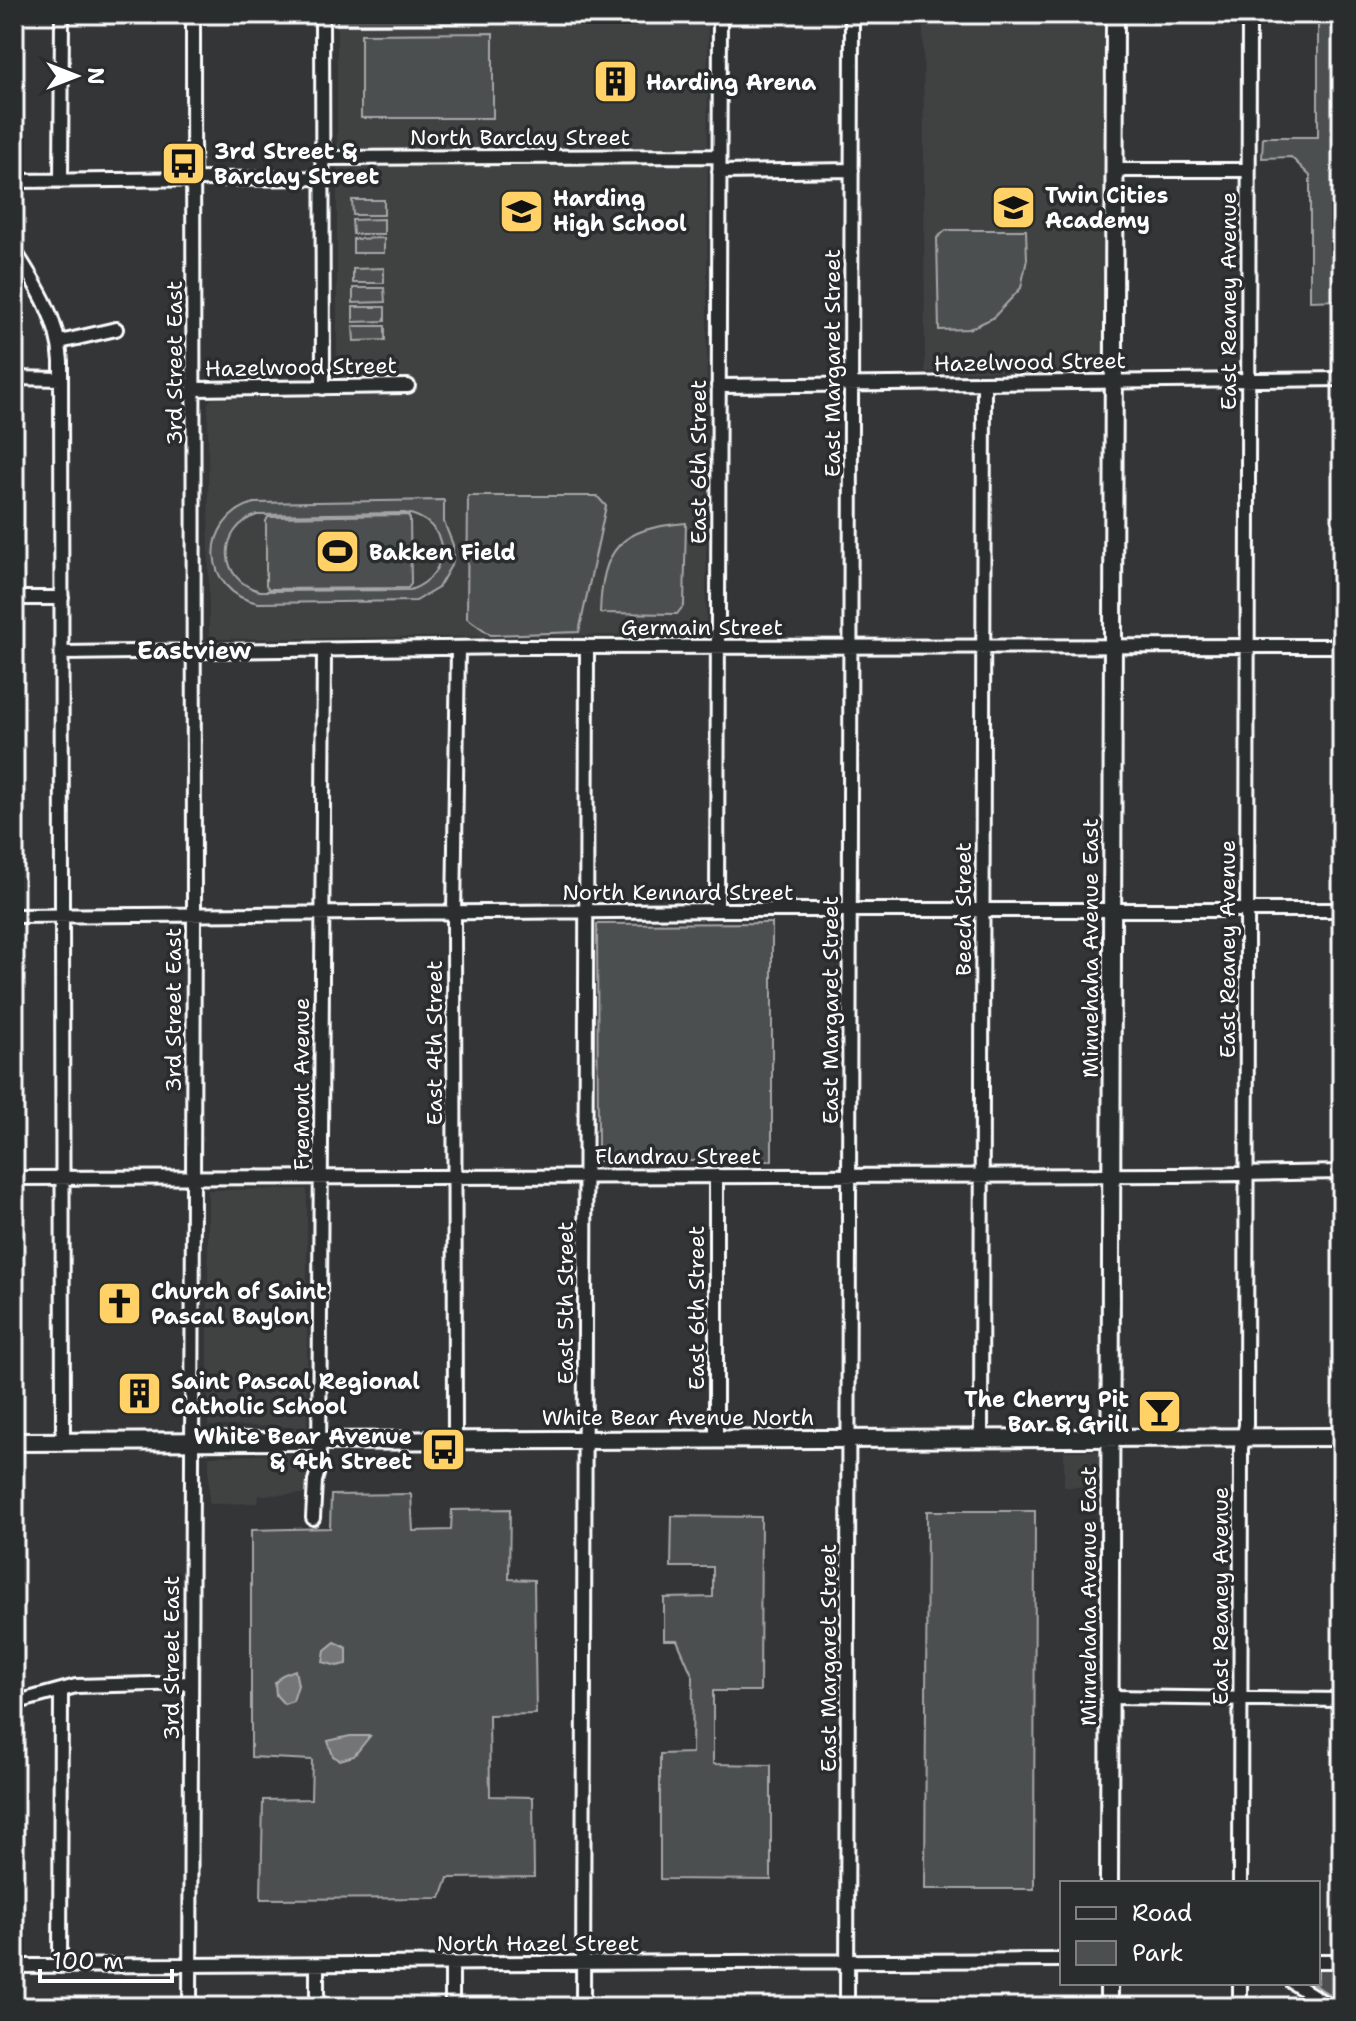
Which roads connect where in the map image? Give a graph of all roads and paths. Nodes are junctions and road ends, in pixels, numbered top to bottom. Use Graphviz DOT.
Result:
graph roads {
  1 [pos="62,14"];
  2 [pos="193,14"];
  3 [pos="322,14"];
  4 [pos="720,14"];
  5 [pos="852,14"];
  6 [pos="1115,14"];
  7 [pos="1249,14"];
  8 [pos="719,156"];
  9 [pos="322,158"];
  10 [pos="852,170"];
  11 [pos="1114,170"];
  12 [pos="1248,170"];
  13 [pos="719,172"];
  14 [pos="194,177"];
  15 [pos="322,178"];
  16 [pos="14,181"];
  17 [pos="61,181"];
  18 [pos="14,250"];
  19 [pos="116,329"];
  20 [pos="60,342"];
  21 [pos="14,378"];
  22 [pos="1249,378"];
  23 [pos="61,379"];
  24 [pos="1342,379"];
  25 [pos="1114,381"];
  26 [pos="984,383"];
  27 [pos="852,384"];
  28 [pos="408,386"];
  29 [pos="718,386"];
  30 [pos="323,388"];
  31 [pos="194,389"];
  32 [pos="14,598"];
  33 [pos="62,598"];
  34 [pos="984,645"];
  35 [pos="1113,645"];
  36 [pos="850,646"];
  37 [pos="1248,646"];
  38 [pos="1342,646"];
  39 [pos="718,647"];
  40 [pos="458,648"];
  41 [pos="587,648"];
  42 [pos="324,650"];
  43 [pos="194,651"];
  44 [pos="62,653"];
  45 [pos="1112,909"];
  46 [pos="1247,909"];
  47 [pos="717,910"];
  48 [pos="851,910"];
  49 [pos="983,910"];
  50 [pos="1342,910"];
  51 [pos="587,913"];
  52 [pos="322,914"];
  53 [pos="454,914"];
  54 [pos="194,915"];
  55 [pos="14,916"];
  56 [pos="62,916"];
  57 [pos="1247,1172"];
  58 [pos="1342,1172"];
  59 [pos="1111,1175"];
  60 [pos="716,1176"];
  61 [pos="848,1176"];
  62 [pos="982,1176"];
  63 [pos="320,1177"];
  64 [pos="454,1177"];
  65 [pos="586,1177"];
  66 [pos="14,1178"];
  67 [pos="62,1178"];
  68 [pos="191,1178"];
  69 [pos="981,1436"];
  70 [pos="849,1437"];
  71 [pos="1110,1437"];
  72 [pos="1244,1437"];
  73 [pos="1342,1437"];
  74 [pos="455,1439"];
  75 [pos="585,1439"];
  76 [pos="716,1439"];
  77 [pos="319,1440"];
  78 [pos="192,1441"];
  79 [pos="14,1442"];
  80 [pos="63,1442"];
  81 [pos="313,1518"];
  82 [pos="191,1683"];
  83 [pos="61,1691"];
  84 [pos="1109,1697"];
  85 [pos="1240,1699"];
  86 [pos="1342,1700"];
  87 [pos="14,1703"];
  88 [pos="1109,1881"];
  89 [pos="1240,1881"];
  90 [pos="1060,1960"];
  91 [pos="847,1961"];
  92 [pos="1320,1961"];
  93 [pos="1342,1961"];
  94 [pos="583,1963"];
  95 [pos="190,1964"];
  96 [pos="452,1964"];
  97 [pos="317,1965"];
  98 [pos="14,1966"];
  99 [pos="60,1966"];
  100 [pos="1109,1985"];
  101 [pos="1240,1985"];
  102 [pos="1296,1985"];
  103 [pos="190,2007"];
  104 [pos="317,2007"];
  105 [pos="452,2007"];
  106 [pos="583,2007"];
  107 [pos="847,2007"];
  108 [pos="1109,2007"];
  109 [pos="1240,2007"];
  110 [pos="1331,2007"];
  1 -- 17 [label="street"];
  2 -- 14 [label="street, 3rd Street East"];
  3 -- 9 [label="street"];
  4 -- 8 [label="street, East 6th Street"];
  5 -- 10 [label="street, East Margaret Street"];
  6 -- 11 [label="main road, Minnehaha Avenue East"];
  7 -- 12 [label="street, East Reaney Avenue"];
  8 -- 9 [label="street, North Barclay Street"];
  8 -- 13 [label="street, East 6th Street"];
  9 -- 15 [label="street"];
  10 -- 13 [label="street"];
  10 -- 27 [label="street, East Margaret Street"];
  11 -- 12 [label="street"];
  11 -- 25 [label="main road, Minnehaha Avenue East"];
  12 -- 22 [label="street, East Reaney Avenue"];
  13 -- 29 [label="street, East 6th Street"];
  14 -- 15 [label="street"];
  14 -- 17 [label="street"];
  14 -- 31 [label="street, 3rd Street East"];
  15 -- 30 [label="street"];
  16 -- 17 [label="street"];
  18 -- 20 [label="street"];
  19 -- 20 [label="street"];
  20 -- 23 [label="street"];
  21 -- 23 [label="street"];
  22 -- 24 [label="street, Hazelwood Street"];
  22 -- 25 [label="street, Hazelwood Street"];
  22 -- 37 [label="street, East Reaney Avenue"];
  23 -- 33 [label="street"];
  25 -- 26 [label="street, Hazelwood Street"];
  25 -- 35 [label="main road, Minnehaha Avenue East"];
  26 -- 27 [label="street, Hazelwood Street"];
  26 -- 34 [label="street, Beech Street"];
  27 -- 29 [label="street, Hazelwood Street"];
  27 -- 36 [label="street, East Margaret Street"];
  28 -- 30 [label="street, Hazelwood Street"];
  29 -- 39 [label="street, East 6th Street"];
  30 -- 31 [label="street, Hazelwood Street"];
  31 -- 43 [label="street, 3rd Street East"];
  32 -- 33 [label="street"];
  33 -- 44 [label="street"];
  34 -- 35 [label="street, Germain Street"];
  34 -- 36 [label="street, Germain Street"];
  34 -- 49 [label="street, Beech Street"];
  35 -- 37 [label="street, Germain Street"];
  35 -- 45 [label="main road, Minnehaha Avenue East"];
  36 -- 39 [label="street, Germain Street"];
  36 -- 48 [label="street, East Margaret Street"];
  37 -- 38 [label="street, Germain Street"];
  37 -- 46 [label="street, East Reaney Avenue"];
  39 -- 41 [label="street, Germain Street"];
  39 -- 47 [label="street, East 6th Street"];
  40 -- 41 [label="street, Germain Street"];
  40 -- 42 [label="street, Germain Street"];
  40 -- 53 [label="street, East 4th Street"];
  41 -- 51 [label="street, East 5th Street"];
  42 -- 43 [label="street, Germain Street"];
  42 -- 52 [label="street, Fremont Avenue"];
  43 -- 44 [label="street, Germain Street"];
  43 -- 54 [label="street, 3rd Street East"];
  44 -- 56 [label="street"];
  45 -- 46 [label="street, North Kennard Street"];
  45 -- 49 [label="street, North Kennard Street"];
  45 -- 59 [label="main road, Minnehaha Avenue East"];
  46 -- 50 [label="street, North Kennard Street"];
  46 -- 57 [label="street, East Reaney Avenue"];
  47 -- 48 [label="street, North Kennard Street"];
  47 -- 51 [label="street, North Kennard Street"];
  48 -- 49 [label="street, North Kennard Street"];
  48 -- 61 [label="street, East Margaret Street"];
  49 -- 62 [label="street, Beech Street"];
  51 -- 53 [label="street, North Kennard Street"];
  51 -- 65 [label="street, East 5th Street"];
  52 -- 53 [label="street, North Kennard Street"];
  52 -- 54 [label="street, North Kennard Street"];
  52 -- 63 [label="street, Fremont Avenue"];
  53 -- 64 [label="street, East 4th Street"];
  54 -- 56 [label="street, North Kennard Street"];
  54 -- 68 [label="street, 3rd Street East"];
  55 -- 56 [label="street, North Kennard Street"];
  56 -- 67 [label="street"];
  57 -- 58 [label="street, Flandrau Street"];
  57 -- 59 [label="street, Flandrau Street"];
  57 -- 72 [label="street, East Reaney Avenue"];
  59 -- 62 [label="street, Flandrau Street"];
  59 -- 71 [label="main road, Minnehaha Avenue East"];
  60 -- 61 [label="street, Flandrau Street"];
  60 -- 65 [label="street, Flandrau Street"];
  60 -- 76 [label="street, East 6th Street"];
  61 -- 62 [label="street, Flandrau Street"];
  61 -- 70 [label="street, East Margaret Street"];
  62 -- 69 [label="street, Beech Street"];
  63 -- 64 [label="street, Flandrau Street"];
  63 -- 68 [label="street, Flandrau Street"];
  63 -- 77 [label="street, Fremont Avenue"];
  64 -- 65 [label="street, Flandrau Street"];
  64 -- 74 [label="street, East 4th Street"];
  65 -- 75 [label="street, East 5th Street"];
  66 -- 67 [label="street, Flandrau Street"];
  67 -- 68 [label="street, Flandrau Street"];
  67 -- 80 [label="street"];
  68 -- 78 [label="street, 3rd Street East"];
  69 -- 70 [label="main road, White Bear Avenue North"];
  69 -- 71 [label="main road, White Bear Avenue North"];
  70 -- 76 [label="main road, White Bear Avenue North"];
  70 -- 91 [label="street, East Margaret Street"];
  71 -- 72 [label="main road, White Bear Avenue North"];
  71 -- 84 [label="main road, Minnehaha Avenue East"];
  72 -- 73 [label="main road, White Bear Avenue North"];
  72 -- 85 [label="street, East Reaney Avenue"];
  74 -- 75 [label="main road, White Bear Avenue North"];
  74 -- 77 [label="main road, White Bear Avenue North"];
  75 -- 76 [label="main road, White Bear Avenue North"];
  75 -- 94 [label="street, East 5th Street"];
  77 -- 78 [label="main road, White Bear Avenue North"];
  77 -- 81 [label="street, Fremont Avenue"];
  78 -- 80 [label="main road, White Bear Avenue North"];
  78 -- 82 [label="street, 3rd Street East"];
  79 -- 80 [label="main road, White Bear Avenue North"];
  82 -- 83 [label="street"];
  82 -- 95 [label="street, 3rd Street East"];
  83 -- 87 [label="street"];
  83 -- 99 [label="street"];
  84 -- 85 [label="street"];
  84 -- 88 [label="main road, Minnehaha Avenue East"];
  85 -- 86 [label="street"];
  85 -- 89 [label="street, East Reaney Avenue"];
  90 -- 91 [label="street, North Hazel Street"];
  91 -- 94 [label="street, North Hazel Street"];
  91 -- 107 [label="street, East Margaret Street"];
  92 -- 93 [label="street"];
  94 -- 96 [label="street, North Hazel Street"];
  94 -- 106 [label="street, East 5th Street"];
  95 -- 97 [label="street, North Hazel Street"];
  95 -- 99 [label="street, North Hazel Street"];
  95 -- 103 [label="street, 3rd Street East"];
  96 -- 97 [label="street, North Hazel Street"];
  96 -- 105 [label="street"];
  97 -- 104 [label="street"];
  98 -- 99 [label="street, North Hazel Street"];
  100 -- 108 [label="main road"];
  101 -- 109 [label="street"];
  102 -- 110 [label="street"];
}
